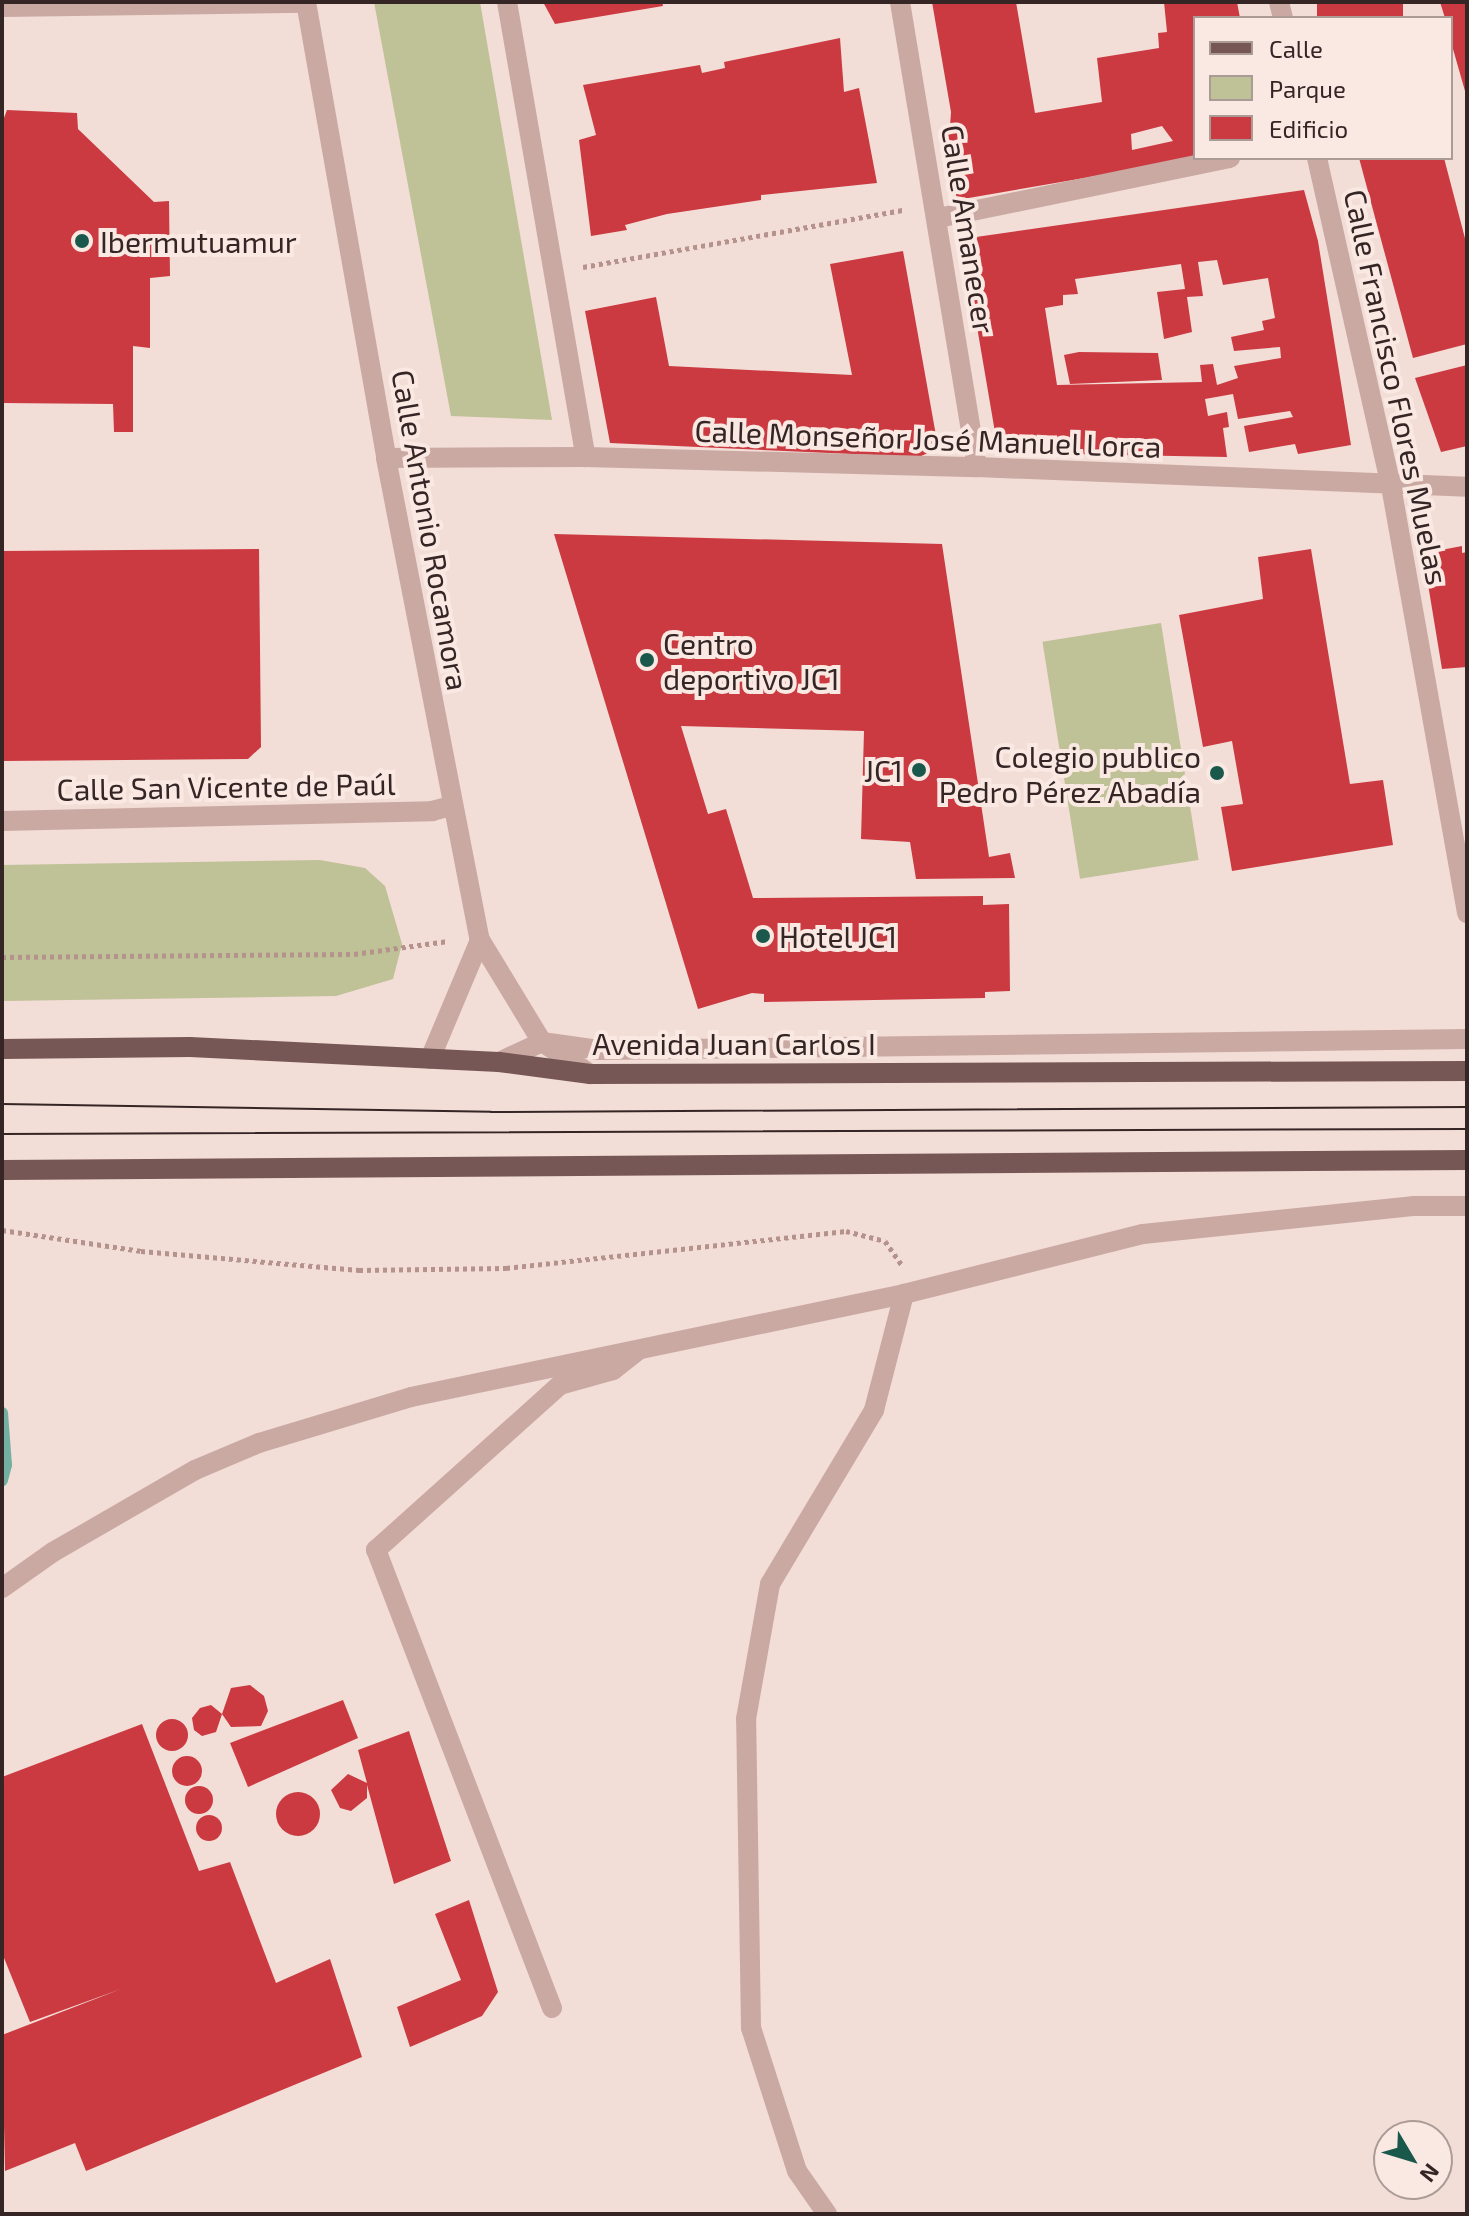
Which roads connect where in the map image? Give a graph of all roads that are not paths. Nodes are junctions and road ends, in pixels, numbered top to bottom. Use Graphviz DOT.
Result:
graph roads {
  1 [pos="306,2"];
  2 [pos="507,2"];
  3 [pos="900,2"];
  4 [pos="2,7"];
  5 [pos="1219,160"];
  6 [pos="1317,160"];
  7 [pos="937,211"];
  8 [pos="586,457"];
  9 [pos="386,458"];
  10 [pos="977,467"];
  11 [pos="1391,486"];
  12 [pos="1467,487"];
  13 [pos="451,806"];
  14 [pos="2,821"];
  15 [pos="1467,913"];
  16 [pos="480,940"];
  17 [pos="1467,1039"];
  18 [pos="542,1042"];
  19 [pos="2,1049"];
  20 [pos="430,1059"];
  21 [pos="499,1062"];
  22 [pos="1467,1071"];
  23 [pos="590,1074"];
  24 [pos="1467,1160"];
  25 [pos="2,1170"];
  26 [pos="1467,1206"];
  27 [pos="904,1294"];
  28 [pos="640,1349"];
  29 [pos="6,1581"];
  30 [pos="552,2008"];
  31 [pos="827,2214"];
  1 -- 4 [label="street"];
  1 -- 9 [label="street, Calle Antonio Rocamora"];
  2 -- 8 [label="street"];
  3 -- 7 [label="street, Calle Amanecer"];
  5 -- 7 [label="street"];
  6 -- 11 [label="street, Calle Francisco Flores Muelas"];
  7 -- 10 [label="street, Calle Amanecer"];
  8 -- 9 [label="street, Calle Monseñor José Manuel Lorca"];
  8 -- 10 [label="street, Calle Monseñor José Manuel Lorca"];
  9 -- 13 [label="street, Calle Antonio Rocamora"];
  10 -- 11 [label="street, Calle Monseñor José Manuel Lorca"];
  11 -- 12 [label="street, Calle Monseñor José Manuel Lorca"];
  11 -- 15 [label="street, Calle Francisco Flores Muelas"];
  13 -- 14 [label="street, Calle San Vicente de Paúl"];
  13 -- 16 [label="street, Calle Antonio Rocamora"];
  16 -- 18 [label="street, Calle Antonio Rocamora"];
  16 -- 20 [label="street"];
  17 -- 18 [label="street"];
  18 -- 21 [label="street"];
  18 -- 23 [label="street"];
  19 -- 20 [label="main road, Avenida Juan Carlos I"];
  20 -- 21 [label="main road, Avenida Juan Carlos I"];
  21 -- 23 [label="main road, Avenida Juan Carlos I"];
  22 -- 23 [label="main road, Avenida Juan Carlos I"];
  24 -- 25 [label="main road"];
  26 -- 27 [label="street"];
  27 -- 28 [label="street"];
  27 -- 31 [label="street"];
  28 -- 29 [label="street"];
  28 -- 30 [label="street"];
}
